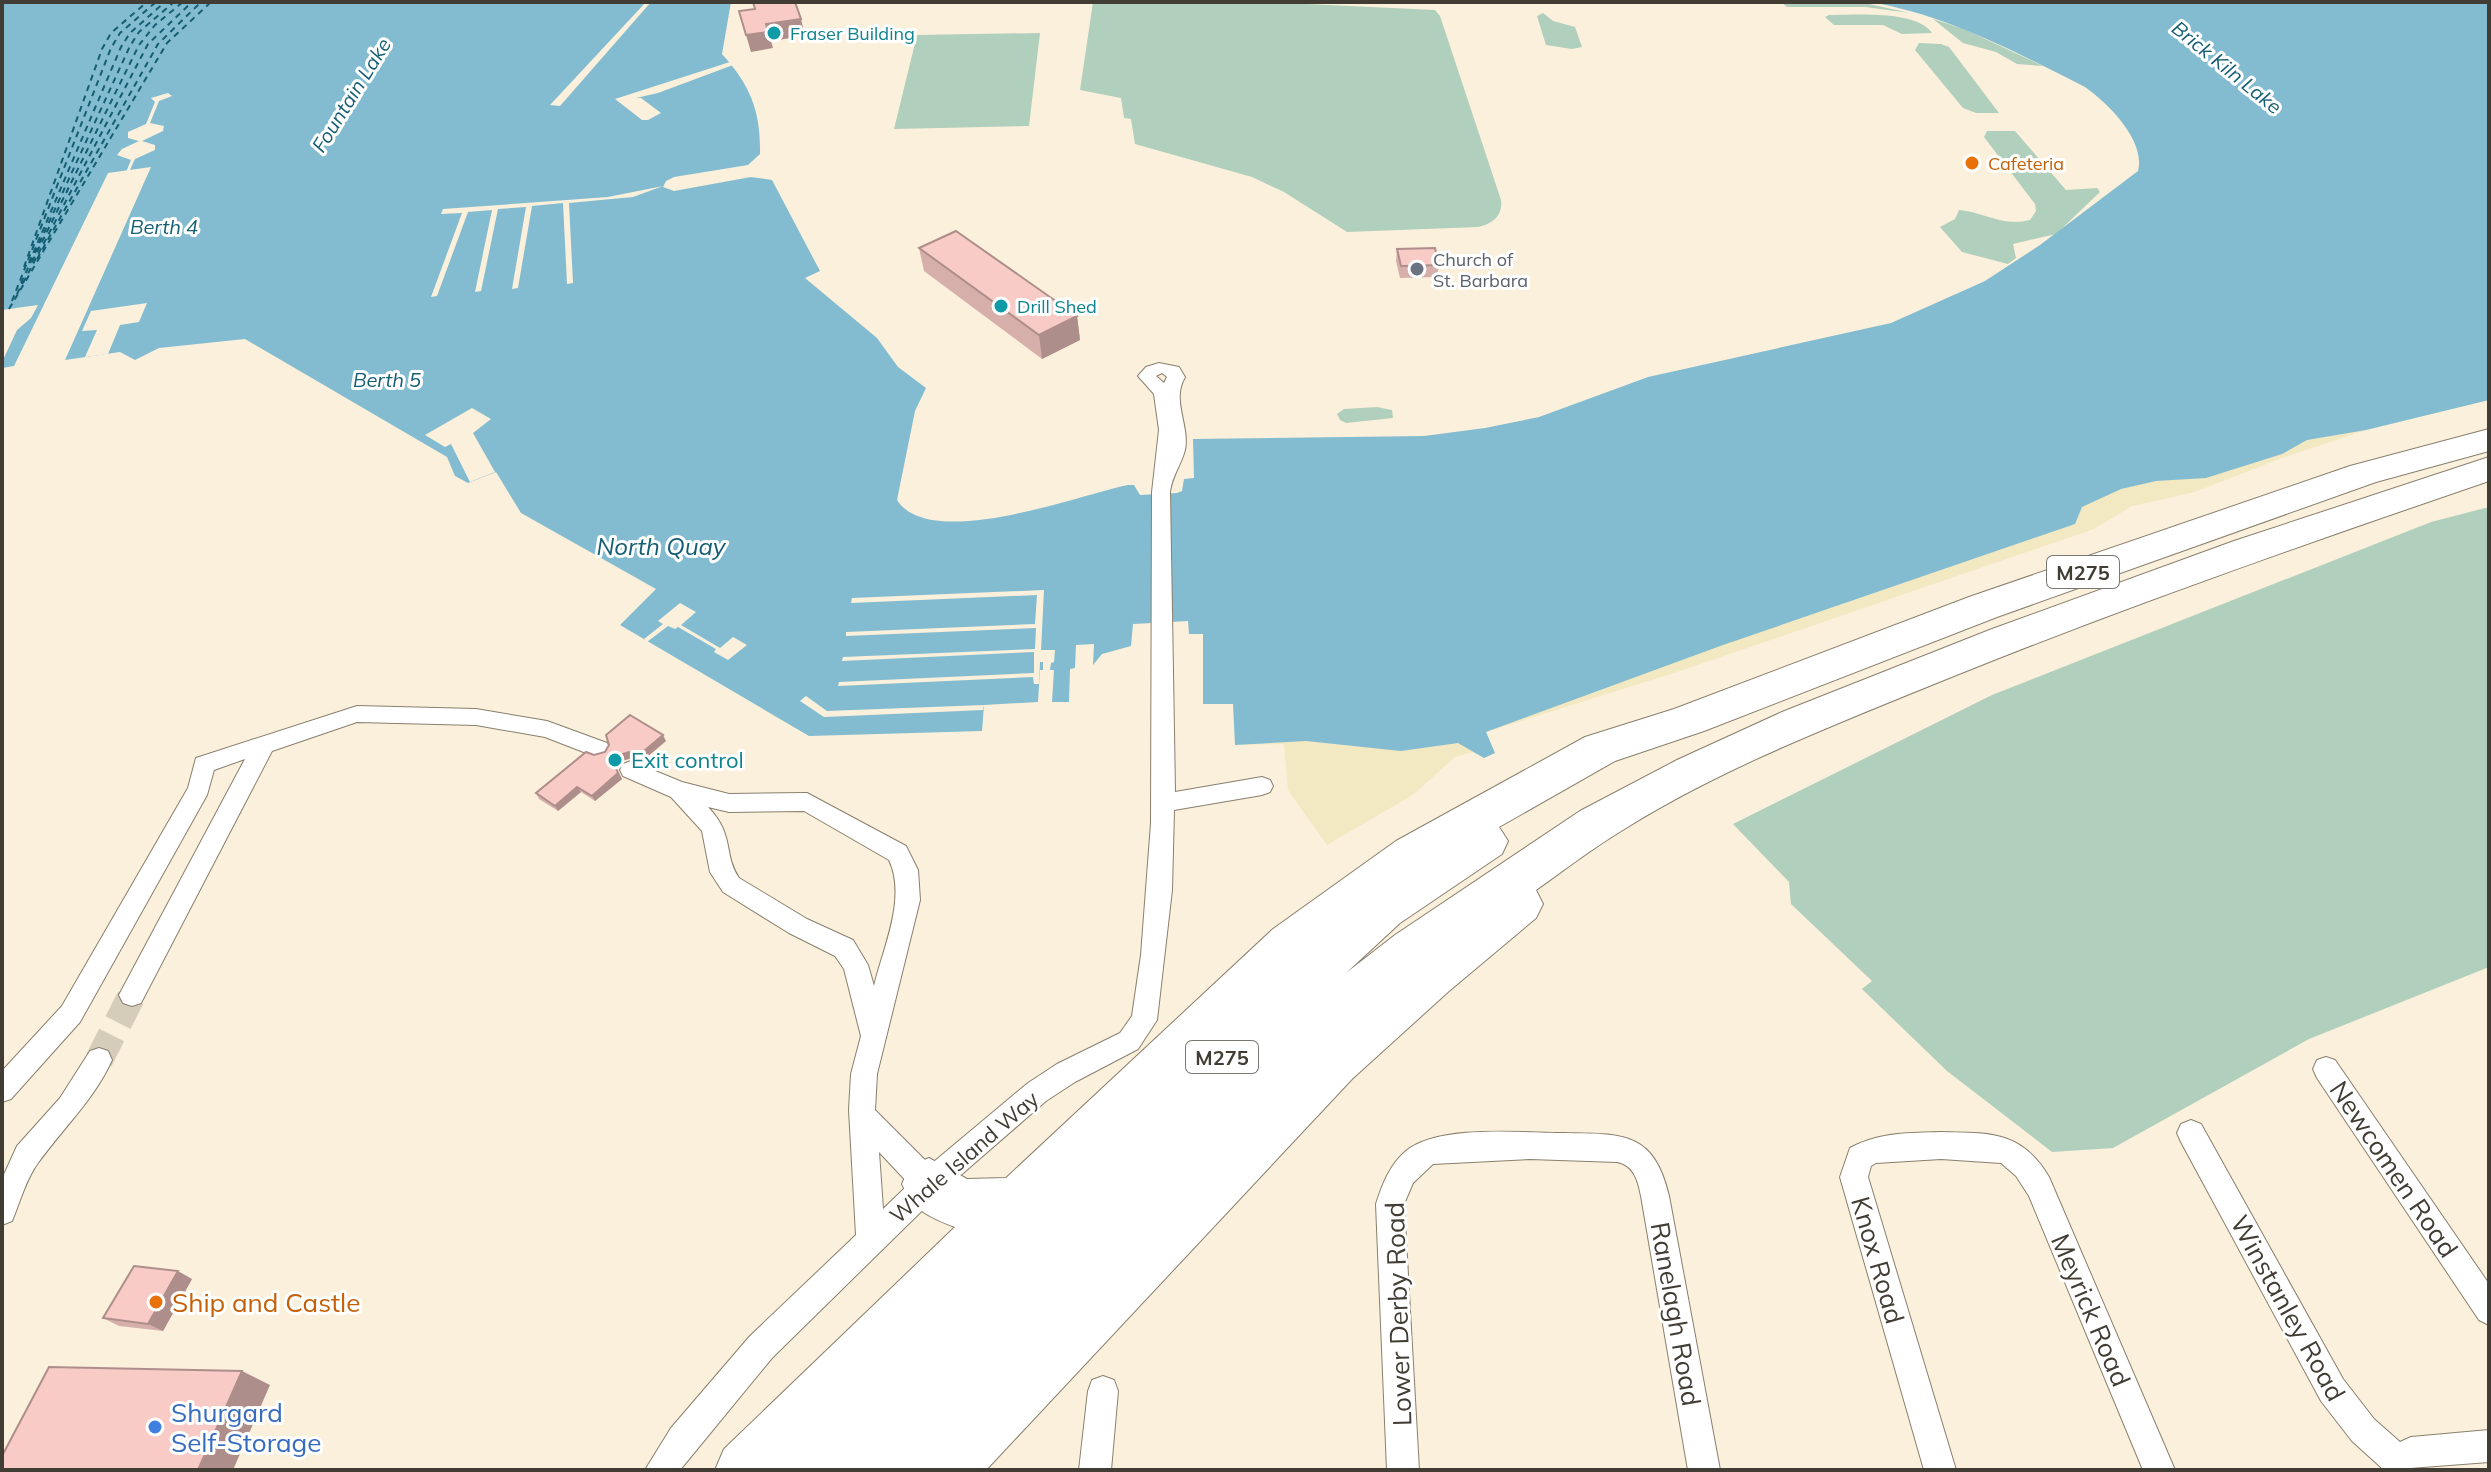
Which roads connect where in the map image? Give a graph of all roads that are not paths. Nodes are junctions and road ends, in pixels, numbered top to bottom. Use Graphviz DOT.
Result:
graph roads {
  1 [pos="2488,453"];
  2 [pos="1163,479"];
  3 [pos="1689,720"];
  4 [pos="264,744"];
  5 [pos="599,749"];
  6 [pos="1729,755"];
  7 [pos="631,770"];
  8 [pos="1262,786"];
  9 [pos="678,790"];
  10 [pos="1164,803"];
  11 [pos="132,995"];
  12 [pos="872,1036"];
  13 [pos="99,1060"];
  14 [pos="2326,1069"];
  15 [pos="2,1090"];
  16 [pos="863,1117"];
  17 [pos="2191,1133"];
  18 [pos="2015,1156"];
  19 [pos="1643,1161"];
  20 [pos="929,1184"];
  21 [pos="1020,1201"];
  22 [pos="2,1211"];
  23 [pos="871,1239"];
  24 [pos="2489,1310"];
  25 [pos="1103,1391"];
  26 [pos="2489,1446"];
  27 [pos="2395,1466"];
  28 [pos="661,1470"];
  29 [pos="745,1470"];
  30 [pos="816,1470"];
  31 [pos="879,1470"];
  32 [pos="945,1470"];
  33 [pos="1095,1470"];
  34 [pos="1403,1470"];
  35 [pos="1704,1470"];
  36 [pos="1940,1470"];
  37 [pos="2159,1470"];
  1 -- 3 [label="highway, M275"];
  1 -- 6 [label="highway, M275"];
  2 -- 2 [label="street"];
  2 -- 10 [label="street, Whale Island Way"];
  3 -- 21 [label="highway, M275"];
  3 -- 30 [label="highway, M275"];
  4 -- 5 [label="street"];
  4 -- 11 [label="street"];
  4 -- 15 [label="street"];
  6 -- 31 [label="highway, M275"];
  6 -- 32 [label="highway, M275"];
  7 -- 9 [label="street"];
  8 -- 10 [label="street"];
  9 -- 12 [label="street"];
  9 -- 12 [label="street"];
  10 -- 20 [label="street, Whale Island Way"];
  12 -- 16 [label="street"];
  13 -- 22 [label="street"];
  14 -- 24 [label="street, Newcomen Road"];
  16 -- 20 [label="street"];
  16 -- 23 [label="street"];
  17 -- 27 [label="street, Winstanley Road"];
  18 -- 36 [label="street, Knox Road"];
  18 -- 37 [label="street, Meyrick Road"];
  19 -- 34 [label="street, Lower Derby Road"];
  19 -- 35 [label="street, Ranelagh Road"];
  20 -- 21 [label="highway"];
  20 -- 23 [label="street, Whale Island Way"];
  21 -- 29 [label="highway, M275"];
  23 -- 28 [label="street, Whale Island Way"];
  25 -- 33 [label="street"];
  26 -- 27 [label="street"];
}
